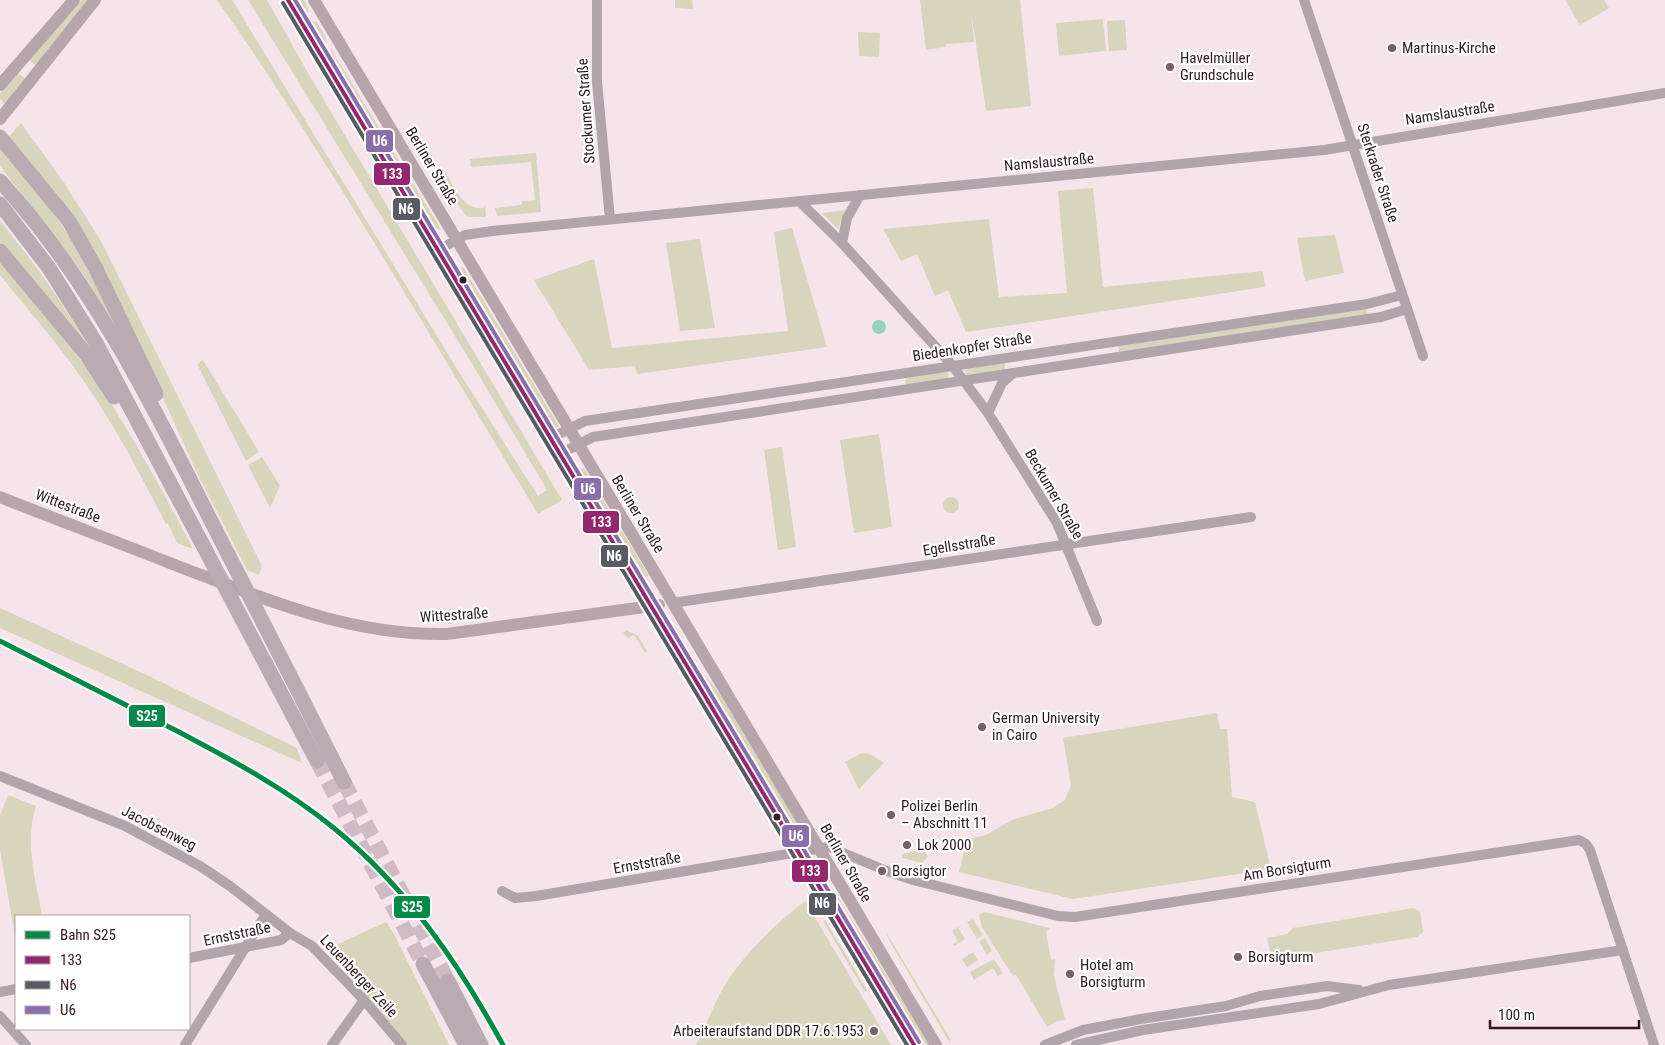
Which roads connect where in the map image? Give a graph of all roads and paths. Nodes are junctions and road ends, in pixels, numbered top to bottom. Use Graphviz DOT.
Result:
graph roads {
  1 [pos="74,0"];
  2 [pos="95,0"];
  3 [pos="288,0"];
  4 [pos="314,0"];
  5 [pos="597,0"];
  6 [pos="1304,0"];
  7 [pos="0,85"];
  8 [pos="1665,93"];
  9 [pos="0,119"];
  10 [pos="0,137"];
  11 [pos="1352,144"];
  12 [pos="0,181"];
  13 [pos="860,195"];
  14 [pos="800,202"];
  15 [pos="0,204"];
  16 [pos="610,219"];
  17 [pos="457,239"];
  18 [pos="842,243"];
  19 [pos="0,251"];
  20 [pos="437,251"];
  21 [pos="1402,295"];
  22 [pos="1407,309"];
  23 [pos="1011,356"];
  24 [pos="1423,356"];
  25 [pos="952,365"];
  26 [pos="1013,373"];
  27 [pos="962,381"];
  28 [pos="156,413"];
  29 [pos="988,413"];
  30 [pos="136,421"];
  31 [pos="569,429"];
  32 [pos="551,438"];
  33 [pos="578,444"];
  34 [pos="560,454"];
  35 [pos="0,498"];
  36 [pos="1251,517"];
  37 [pos="1067,544"];
  38 [pos="672,603"];
  39 [pos="653,606"];
  40 [pos="1097,621"];
  41 [pos="317,761"];
  42 [pos="0,776"];
  43 [pos="344,782"];
  44 [pos="819,849"];
  45 [pos="798,852"];
  46 [pos="502,891"];
  47 [pos="266,914"];
  48 [pos="290,933"];
  49 [pos="244,948"];
  50 [pos="1623,950"];
  51 [pos="190,958"];
  52 [pos="423,964"];
  53 [pos="448,981"];
  54 [pos="15,989"];
  55 [pos="1365,990"];
  56 [pos="0,992"];
  57 [pos="364,1000"];
  58 [pos="0,1016"];
  59 [pos="26,1045"];
  60 [pos="184,1045"];
  61 [pos="332,1045"];
  62 [pos="402,1045"];
  63 [pos="466,1045"];
  64 [pos="481,1045"];
  65 [pos="914,1045"];
  66 [pos="936,1045"];
  67 [pos="1045,1045"];
  68 [pos="1076,1045"];
  69 [pos="1654,1045"];
  1 -- 7 [label="main road"];
  2 -- 9 [label="main road"];
  3 -- 20 [label="main road"];
  4 -- 17 [label="main road, Berliner Straße"];
  5 -- 16 [label="street, Stockumer Straße"];
  6 -- 11 [label="street, Sterkrader Straße"];
  8 -- 11 [label="street, Namslaustraße"];
  10 -- 28 [label="highway"];
  11 -- 13 [label="street, Namslaustraße"];
  11 -- 21 [label="street, Sterkrader Straße"];
  12 -- 28 [label="highway"];
  13 -- 14 [label="street, Namslaustraße"];
  13 -- 18 [label="street"];
  14 -- 16 [label="street, Namslaustraße"];
  14 -- 18 [label="street, Beckumer Straße"];
  15 -- 30 [label="highway"];
  16 -- 17 [label="street, Namslaustraße"];
  17 -- 20 [label="street, Namslaustraße"];
  17 -- 31 [label="main road, Berliner Straße"];
  18 -- 25 [label="street, Beckumer Straße"];
  19 -- 30 [label="highway"];
  20 -- 32 [label="main road"];
  21 -- 22 [label="street, Sterkrader Straße"];
  21 -- 23 [label="street, Biedenkopfer Straße"];
  22 -- 24 [label="street, Sterkrader Straße"];
  22 -- 26 [label="street"];
  23 -- 25 [label="street, Biedenkopfer Straße"];
  23 -- 26 [label="street"];
  25 -- 27 [label="street, Beckumer Straße"];
  25 -- 31 [label="street, Biedenkopfer Straße"];
  26 -- 27 [label="street"];
  26 -- 29 [label="street"];
  27 -- 29 [label="street, Beckumer Straße"];
  27 -- 33 [label="street"];
  28 -- 43 [label="highway"];
  29 -- 37 [label="street, Beckumer Straße"];
  30 -- 41 [label="highway"];
  31 -- 32 [label="street, Biedenkopfer Straße"];
  31 -- 33 [label="main road, Berliner Straße"];
  32 -- 34 [label="main road"];
  33 -- 34 [label="street"];
  33 -- 38 [label="main road, Berliner Straße"];
  34 -- 39 [label="main road"];
  35 -- 39 [label="main road, Wittestraße"];
  36 -- 37 [label="street, Egellsstraße"];
  37 -- 38 [label="street, Egellsstraße"];
  37 -- 40 [label="street, Beckumer Straße"];
  38 -- 39 [label="main road, Wittestraße"];
  38 -- 44 [label="main road, Berliner Straße"];
  39 -- 45 [label="main road"];
  42 -- 47 [label="street, Jacobsenweg"];
  44 -- 45 [label="street, Am Borsigturm"];
  44 -- 50 [label="street, Am Borsigturm"];
  44 -- 66 [label="main road, Berliner Straße"];
  45 -- 46 [label="street, Ernststraße"];
  45 -- 65 [label="main road"];
  47 -- 48 [label="street, Jacobsenweg"];
  47 -- 49 [label="street"];
  48 -- 49 [label="street, Ernststraße"];
  48 -- 57 [label="street, Leuenberger Zeile"];
  49 -- 51 [label="street, Ernststraße"];
  49 -- 60 [label="street"];
  50 -- 55 [label="street"];
  50 -- 69 [label="street, Am Borsigturm"];
  52 -- 63 [label="highway"];
  53 -- 64 [label="highway"];
  54 -- 56 [label="street"];
  55 -- 67 [label="street"];
  55 -- 68 [label="street"];
  57 -- 61 [label="street"];
  57 -- 62 [label="street, Leuenberger Zeile"];
  58 -- 59 [label="street"];
}
